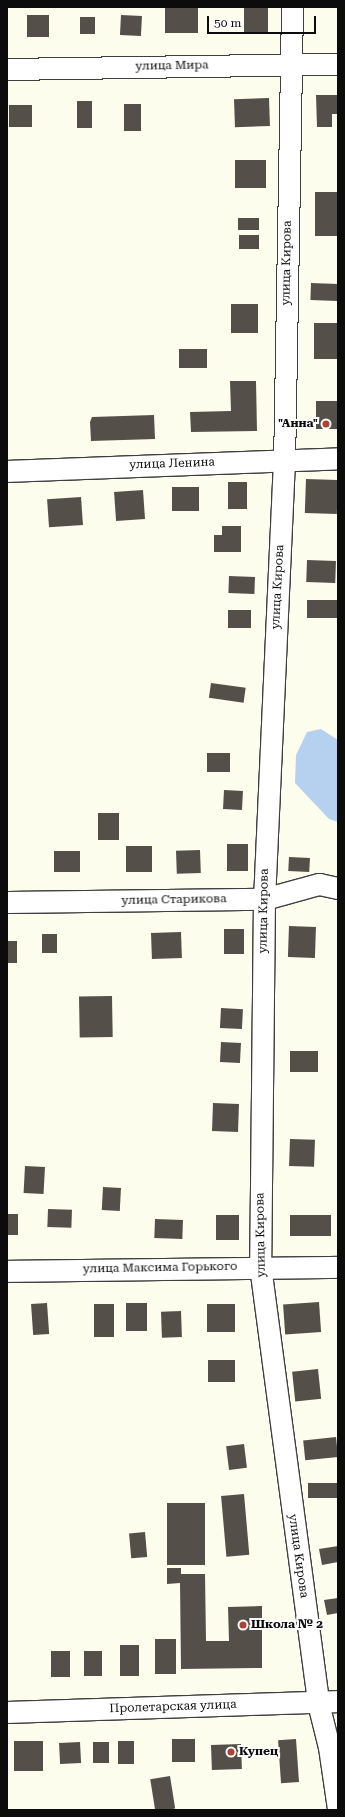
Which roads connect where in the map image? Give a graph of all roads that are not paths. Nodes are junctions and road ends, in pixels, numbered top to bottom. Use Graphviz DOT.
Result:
graph roads {
  1 [pos="292,7"];
  2 [pos="290,64"];
  3 [pos="338,64"];
  4 [pos="7,69"];
  5 [pos="338,458"];
  6 [pos="284,460"];
  7 [pos="7,471"];
  8 [pos="338,888"];
  9 [pos="264,899"];
  10 [pos="7,902"];
  11 [pos="260,1266"];
  12 [pos="338,1267"];
  13 [pos="7,1271"];
  14 [pos="338,1701"];
  15 [pos="318,1703"];
  16 [pos="7,1712"];
  17 [pos="338,1809"];
  1 -- 2 [label="street, улица Кирова"];
  2 -- 3 [label="street, улица Мира"];
  2 -- 4 [label="street, улица Мира"];
  2 -- 6 [label="street, улица Кирова"];
  5 -- 6 [label="street, улица Ленина"];
  6 -- 7 [label="street, улица Ленина"];
  6 -- 9 [label="street, улица Кирова"];
  8 -- 9 [label="street, улица Старикова"];
  9 -- 10 [label="street, улица Старикова"];
  9 -- 11 [label="street, улица Кирова"];
  11 -- 12 [label="street, улица Максима Горького"];
  11 -- 13 [label="street, улица Максима Горького"];
  11 -- 15 [label="street, улица Кирова"];
  14 -- 15 [label="street, Пролетарская улица"];
  15 -- 16 [label="street, Пролетарская улица"];
  15 -- 17 [label="street, улица Кирова"];
}
